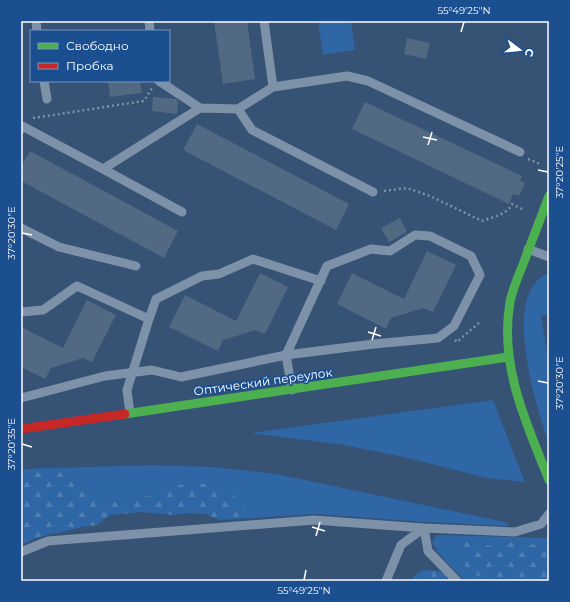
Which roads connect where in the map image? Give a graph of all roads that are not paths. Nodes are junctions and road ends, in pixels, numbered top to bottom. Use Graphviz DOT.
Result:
graph roads {
  1 [pos="264,21"];
  2 [pos="44,82"];
  3 [pos="161,82"];
  4 [pos="273,87"];
  5 [pos="47,99"];
  6 [pos="200,108"];
  7 [pos="238,109"];
  8 [pos="21,129"];
  9 [pos="520,152"];
  10 [pos="102,169"];
  11 [pos="373,192"];
  12 [pos="549,196"];
  13 [pos="182,212"];
  14 [pos="21,228"];
  15 [pos="528,249"];
  16 [pos="549,257"];
  17 [pos="136,266"];
  18 [pos="321,281"];
  19 [pos="21,312"];
  20 [pos="149,319"];
  21 [pos="286,355"];
  22 [pos="508,357"];
  23 [pos="132,373"];
  24 [pos="292,390"];
  25 [pos="21,398"];
  26 [pos="130,413"];
  27 [pos="21,429"];
  28 [pos="549,480"];
  29 [pos="549,514"];
  30 [pos="424,528"];
  31 [pos="21,552"];
  32 [pos="386,581"];
  33 [pos="457,581"];
  1 -- 4 [label="lane"];
  2 -- 5 [label="lane"];
  3 -- 6 [label="lane"];
  4 -- 7 [label="lane"];
  4 -- 9 [label="lane"];
  6 -- 7 [label="lane"];
  6 -- 10 [label="lane"];
  7 -- 11 [label="lane"];
  8 -- 10 [label="lane"];
  10 -- 13 [label="lane"];
  12 -- 15 [label="street"];
  14 -- 17 [label="lane"];
  15 -- 16 [label="lane"];
  15 -- 22 [label="street"];
  18 -- 20 [label="lane"];
  18 -- 21 [label="lane"];
  18 -- 21 [label="lane"];
  19 -- 20 [label="lane"];
  20 -- 23 [label="lane"];
  21 -- 23 [label="lane"];
  21 -- 24 [label="lane"];
  22 -- 24 [label="street, Оптический переулок"];
  22 -- 28 [label="street"];
  23 -- 25 [label="lane"];
  23 -- 26 [label="lane"];
  24 -- 26 [label="street, Оптический переулок"];
  26 -- 27 [label="street, Оптический переулок"];
  29 -- 30 [label="lane"];
  30 -- 31 [label="lane"];
  30 -- 32 [label="lane"];
  30 -- 33 [label="lane"];
}
